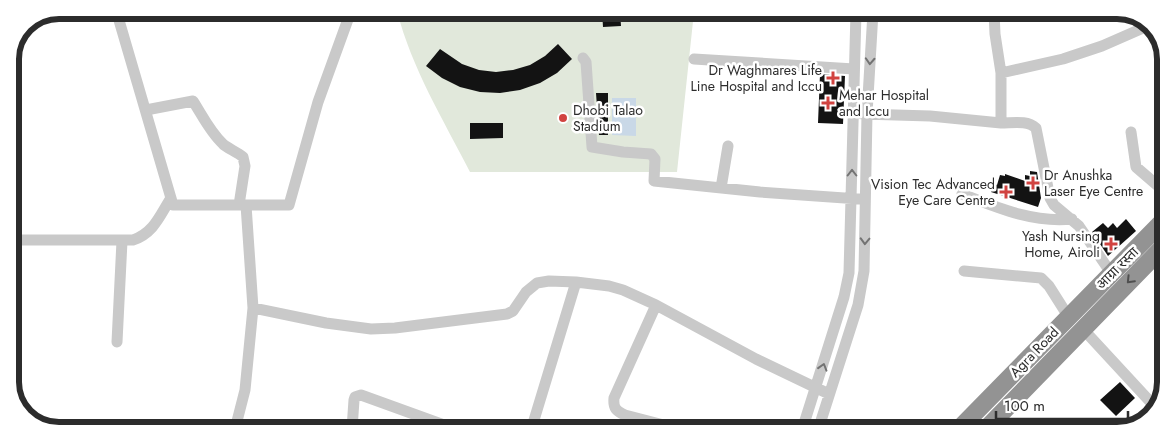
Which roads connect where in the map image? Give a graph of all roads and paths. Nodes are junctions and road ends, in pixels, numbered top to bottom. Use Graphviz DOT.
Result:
graph roads {
  1 [pos="119,19"];
  2 [pos="348,19"];
  3 [pos="856,19"];
  4 [pos="873,19"];
  5 [pos="994,19"];
  6 [pos="1142,28"];
  7 [pos="583,58"];
  8 [pos="694,59"];
  9 [pos="854,69"];
  10 [pos="1001,72"];
  11 [pos="146,110"];
  12 [pos="853,114"];
  13 [pos="868,114"];
  14 [pos="1001,123"];
  15 [pos="1131,132"];
  16 [pos="728,146"];
  17 [pos="1157,185"];
  18 [pos="721,188"];
  19 [pos="962,194"];
  20 [pos="171,198"];
  21 [pos="852,199"];
  22 [pos="866,200"];
  23 [pos="242,205"];
  24 [pos="1072,219"];
  25 [pos="1157,227"];
  26 [pos="19,240"];
  27 [pos="122,241"];
  28 [pos="1157,253"];
  29 [pos="964,271"];
  30 [pos="1111,274"];
  31 [pos="576,282"];
  32 [pos="656,305"];
  33 [pos="253,308"];
  34 [pos="1068,316"];
  35 [pos="1083,329"];
  36 [pos="117,342"];
  37 [pos="1047,353"];
  38 [pos="817,389"];
  39 [pos="829,394"];
  40 [pos="1151,403"];
  41 [pos="237,422"];
  42 [pos="352,422"];
  43 [pos="436,422"];
  44 [pos="533,422"];
  45 [pos="652,422"];
  46 [pos="805,422"];
  47 [pos="820,422"];
  48 [pos="967,422"];
  49 [pos="980,422"];
  50 [pos="991,422"];
  1 -- 11 [label="street"];
  2 -- 23 [label="street"];
  3 -- 9 [label="street"];
  4 -- 13 [label="street, one-way"];
  5 -- 10 [label="street"];
  6 -- 10 [label="street"];
  7 -- 18 [label="street"];
  8 -- 9 [label="street"];
  9 -- 12 [label="street"];
  10 -- 14 [label="street"];
  11 -- 20 [label="street"];
  11 -- 23 [label="street"];
  12 -- 13 [label="street"];
  21 -- 12 [label="street, one-way"];
  13 -- 14 [label="street"];
  13 -- 22 [label="street"];
  14 -- 24 [label="street"];
  15 -- 17 [label="street"];
  16 -- 18 [label="street"];
  18 -- 21 [label="street"];
  19 -- 24 [label="street"];
  20 -- 23 [label="street"];
  20 -- 27 [label="street"];
  21 -- 22 [label="street"];
  38 -- 21 [label="street, one-way"];
  22 -- 39 [label="street, one-way"];
  23 -- 33 [label="street"];
  24 -- 30 [label="street"];
  25 -- 30 [label="highway, आग्रा रस्ता"];
  26 -- 27 [label="street"];
  27 -- 36 [label="street"];
  28 -- 35 [label="highway, आग्रा रस्ता, one-way"];
  29 -- 34 [label="street"];
  30 -- 34 [label="highway, आग्रा रस्ता"];
  31 -- 32 [label="street"];
  31 -- 33 [label="street"];
  31 -- 44 [label="street"];
  32 -- 38 [label="street"];
  32 -- 45 [label="street"];
  33 -- 41 [label="street"];
  34 -- 37 [label="highway, Agra Road"];
  35 -- 37 [label="highway, Agra Road"];
  35 -- 40 [label="street"];
  37 -- 48 [label="highway, Agra Road"];
  37 -- 49 [label="highway"];
  37 -- 50 [label="highway, Agra Road"];
  38 -- 39 [label="street"];
  38 -- 46 [label="street"];
  39 -- 47 [label="street"];
  42 -- 43 [label="street"];
}
